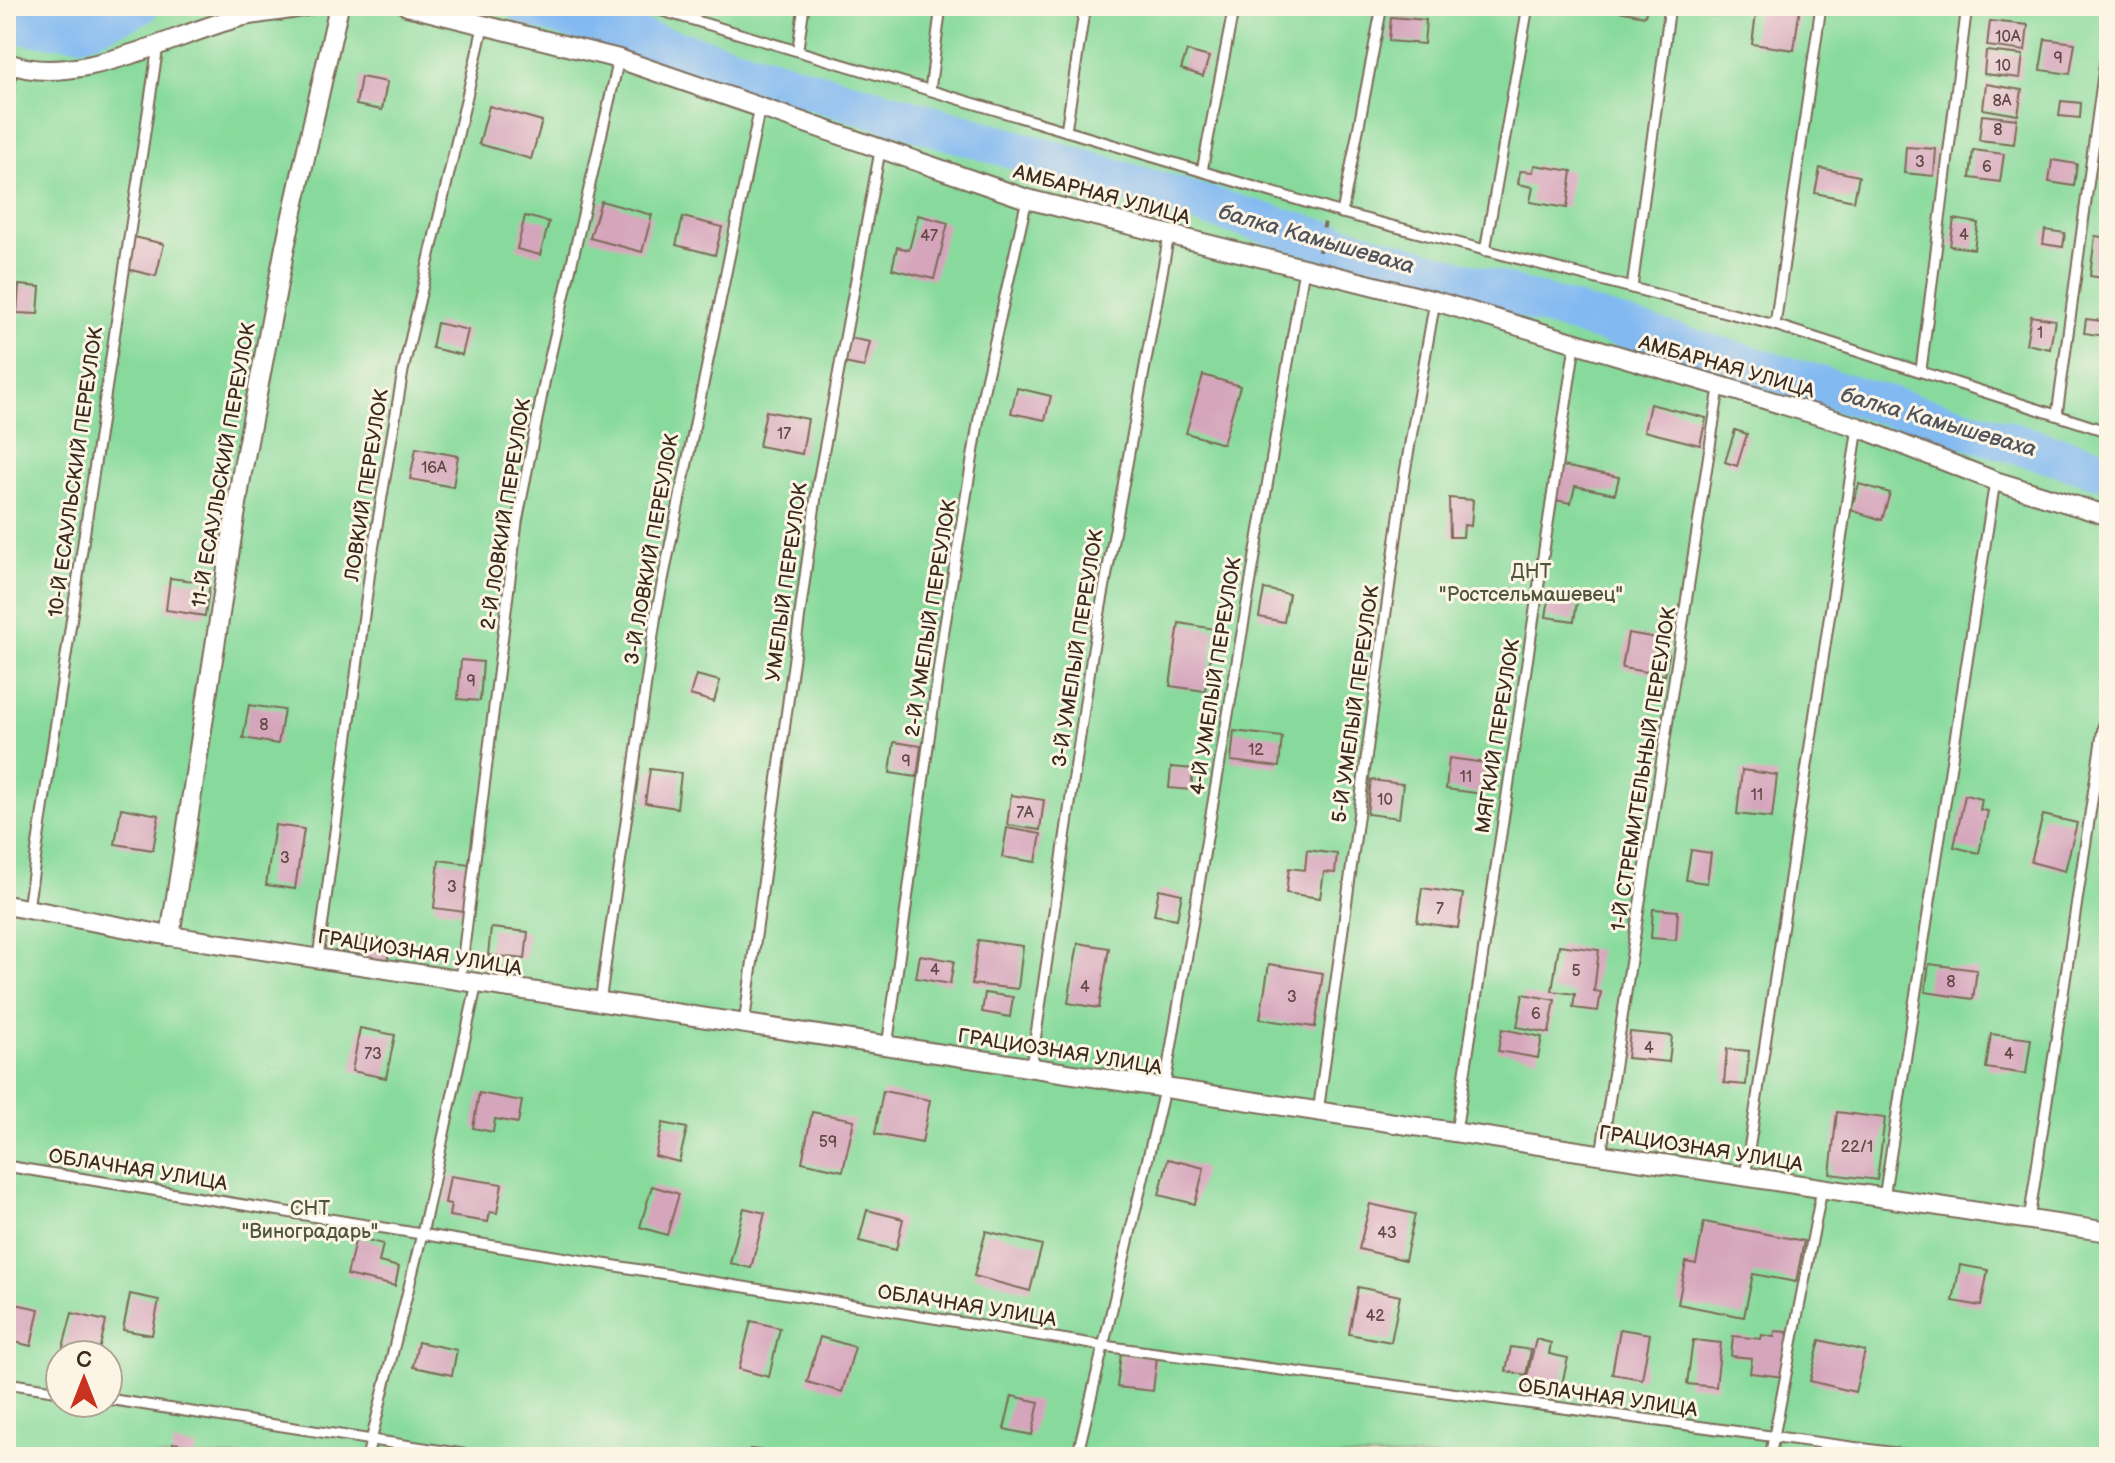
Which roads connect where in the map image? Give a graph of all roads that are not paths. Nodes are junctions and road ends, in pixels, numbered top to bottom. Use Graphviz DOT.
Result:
graph roads {
  1 [pos="307,6"];
  2 [pos="339,6"];
  3 [pos="407,6"];
  4 [pos="647,6"];
  5 [pos="804,6"];
  6 [pos="941,6"];
  7 [pos="1085,6"];
  8 [pos="1234,6"];
  9 [pos="1382,6"];
  10 [pos="1528,6"];
  11 [pos="1670,6"];
  12 [pos="1821,6"];
  13 [pos="1967,6"];
  14 [pos="484,23"];
  15 [pos="2109,31"];
  16 [pos="159,42"];
  17 [pos="798,48"];
  18 [pos="619,59"];
  19 [pos="10,64"];
  20 [pos="930,90"];
  21 [pos="760,107"];
  22 [pos="6,109"];
  23 [pos="1066,131"];
  24 [pos="881,146"];
  25 [pos="1202,171"];
  26 [pos="1027,199"];
  27 [pos="1342,213"];
  28 [pos="1169,235"];
  29 [pos="1485,251"];
  30 [pos="1310,269"];
  31 [pos="1632,288"];
  32 [pos="1435,301"];
  33 [pos="1775,325"];
  34 [pos="1575,345"];
  35 [pos="1921,370"];
  36 [pos="1719,388"];
  37 [pos="2057,415"];
  38 [pos="1858,427"];
  39 [pos="2109,432"];
  40 [pos="1995,481"];
  41 [pos="2109,516"];
  42 [pos="2109,688"];
  43 [pos="6,905"];
  44 [pos="28,908"];
  45 [pos="170,936"];
  46 [pos="318,958"];
  47 [pos="468,982"];
  48 [pos="600,1002"];
  49 [pos="743,1024"];
  50 [pos="887,1047"];
  51 [pos="1031,1069"];
  52 [pos="1164,1090"];
  53 [pos="1318,1113"];
  54 [pos="1456,1133"];
  55 [pos="1601,1155"];
  56 [pos="6,1166"];
  57 [pos="1745,1177"];
  58 [pos="1822,1189"];
  59 [pos="1884,1198"];
  60 [pos="2029,1220"];
  61 [pos="2109,1232"];
  62 [pos="422,1234"];
  63 [pos="1104,1346"];
  64 [pos="6,1383"];
  65 [pos="44,1389"];
  66 [pos="124,1402"];
  67 [pos="1773,1438"];
  68 [pos="370,1440"];
  69 [pos="367,1457"];
  70 [pos="482,1457"];
  71 [pos="1077,1457"];
  72 [pos="1770,1457"];
  73 [pos="1925,1457"];
  1 -- 16 [label="street"];
  2 -- 45 [label="street, 11-Й ЕСАУЛЬСКИЙ ПЕРЕУЛОК"];
  3 -- 14 [label="street, АМБАРНАЯ УЛИЦА"];
  4 -- 17 [label="lane"];
  5 -- 17 [label="lane"];
  6 -- 20 [label="lane"];
  7 -- 23 [label="lane"];
  8 -- 25 [label="lane"];
  9 -- 27 [label="lane"];
  10 -- 29 [label="lane"];
  11 -- 31 [label="lane"];
  12 -- 33 [label="lane"];
  13 -- 35 [label="lane"];
  14 -- 18 [label="street, АМБАРНАЯ УЛИЦА"];
  14 -- 46 [label="lane, ЛОВКИЙ ПЕРЕУЛОК"];
  15 -- 37 [label="lane"];
  16 -- 19 [label="street"];
  16 -- 44 [label="lane, 10-Й ЕСАУЛЬСКИЙ ПЕРЕУЛОК"];
  17 -- 20 [label="lane"];
  18 -- 21 [label="street, АМБАРНАЯ УЛИЦА"];
  18 -- 47 [label="lane, 2-Й ЛОВКИЙ ПЕРЕУЛОК"];
  19 -- 22 [label="lane"];
  20 -- 23 [label="lane"];
  21 -- 24 [label="street, АМБАРНАЯ УЛИЦА"];
  21 -- 48 [label="lane, 3-Й ЛОВКИЙ ПЕРЕУЛОК"];
  23 -- 25 [label="lane"];
  24 -- 26 [label="street, АМБАРНАЯ УЛИЦА"];
  24 -- 49 [label="lane, УМЕЛЫЙ ПЕРЕУЛОК"];
  25 -- 27 [label="lane"];
  26 -- 28 [label="street, АМБАРНАЯ УЛИЦА"];
  26 -- 50 [label="lane, 2-Й УМЕЛЫЙ ПЕРЕУЛОК"];
  27 -- 29 [label="lane"];
  28 -- 30 [label="street, АМБАРНАЯ УЛИЦА"];
  28 -- 51 [label="lane, 3-Й УМЕЛЫЙ ПЕРЕУЛОК"];
  29 -- 31 [label="lane"];
  30 -- 32 [label="street, АМБАРНАЯ УЛИЦА"];
  30 -- 52 [label="lane, 4-Й УМЕЛЫЙ ПЕРЕУЛОК"];
  31 -- 33 [label="lane"];
  32 -- 34 [label="street, АМБАРНАЯ УЛИЦА"];
  32 -- 53 [label="lane, 5-Й УМЕЛЫЙ ПЕРЕУЛОК"];
  33 -- 35 [label="lane"];
  34 -- 36 [label="street, АМБАРНАЯ УЛИЦА"];
  34 -- 54 [label="lane, МЯГКИЙ ПЕРЕУЛОК"];
  35 -- 37 [label="lane"];
  36 -- 38 [label="street, АМБАРНАЯ УЛИЦА"];
  36 -- 55 [label="lane, 1-Й СТРЕМИТЕЛЬНЫЙ ПЕРЕУЛОК"];
  37 -- 39 [label="lane"];
  38 -- 40 [label="street, АМБАРНАЯ УЛИЦА"];
  38 -- 57 [label="lane"];
  40 -- 41 [label="street, АМБАРНАЯ УЛИЦА"];
  40 -- 59 [label="lane"];
  42 -- 60 [label="lane"];
  43 -- 44 [label="street, ГРАЦИОЗНАЯ УЛИЦА"];
  44 -- 45 [label="street, ГРАЦИОЗНАЯ УЛИЦА"];
  45 -- 46 [label="street, ГРАЦИОЗНАЯ УЛИЦА"];
  46 -- 47 [label="street, ГРАЦИОЗНАЯ УЛИЦА"];
  47 -- 48 [label="street, ГРАЦИОЗНАЯ УЛИЦА"];
  47 -- 62 [label="lane, 2-Й ЛОВКИЙ ПЕРЕУЛОК"];
  48 -- 49 [label="street, ГРАЦИОЗНАЯ УЛИЦА"];
  49 -- 50 [label="street, ГРАЦИОЗНАЯ УЛИЦА"];
  50 -- 51 [label="street, ГРАЦИОЗНАЯ УЛИЦА"];
  51 -- 52 [label="street, ГРАЦИОЗНАЯ УЛИЦА"];
  52 -- 53 [label="street, ГРАЦИОЗНАЯ УЛИЦА"];
  52 -- 63 [label="lane, 4-Й УМЕЛЫЙ ПЕРЕУЛОК"];
  53 -- 54 [label="street, ГРАЦИОЗНАЯ УЛИЦА"];
  54 -- 55 [label="street, ГРАЦИОЗНАЯ УЛИЦА"];
  55 -- 57 [label="street, ГРАЦИОЗНАЯ УЛИЦА"];
  56 -- 62 [label="lane, ОБЛАЧНАЯ УЛИЦА"];
  57 -- 58 [label="street, ГРАЦИОЗНАЯ УЛИЦА"];
  58 -- 59 [label="street, ГРАЦИОЗНАЯ УЛИЦА"];
  58 -- 67 [label="lane"];
  59 -- 60 [label="street, ГРАЦИОЗНАЯ УЛИЦА"];
  60 -- 61 [label="street, ГРАЦИОЗНАЯ УЛИЦА"];
  62 -- 63 [label="lane, ОБЛАЧНАЯ УЛИЦА"];
  62 -- 68 [label="lane, 2-Й ЛОВКИЙ ПЕРЕУЛОК"];
  63 -- 67 [label="lane, ОБЛАЧНАЯ УЛИЦА"];
  63 -- 71 [label="lane, 4-Й УМЕЛЫЙ ПЕРЕУЛОК"];
  64 -- 65 [label="lane"];
  66 -- 68 [label="lane"];
  67 -- 72 [label="lane"];
  67 -- 73 [label="lane, ОБЛАЧНАЯ УЛИЦА"];
  68 -- 69 [label="lane, 2-Й ЛОВКИЙ ПЕРЕУЛОК"];
  68 -- 70 [label="lane"];
}
